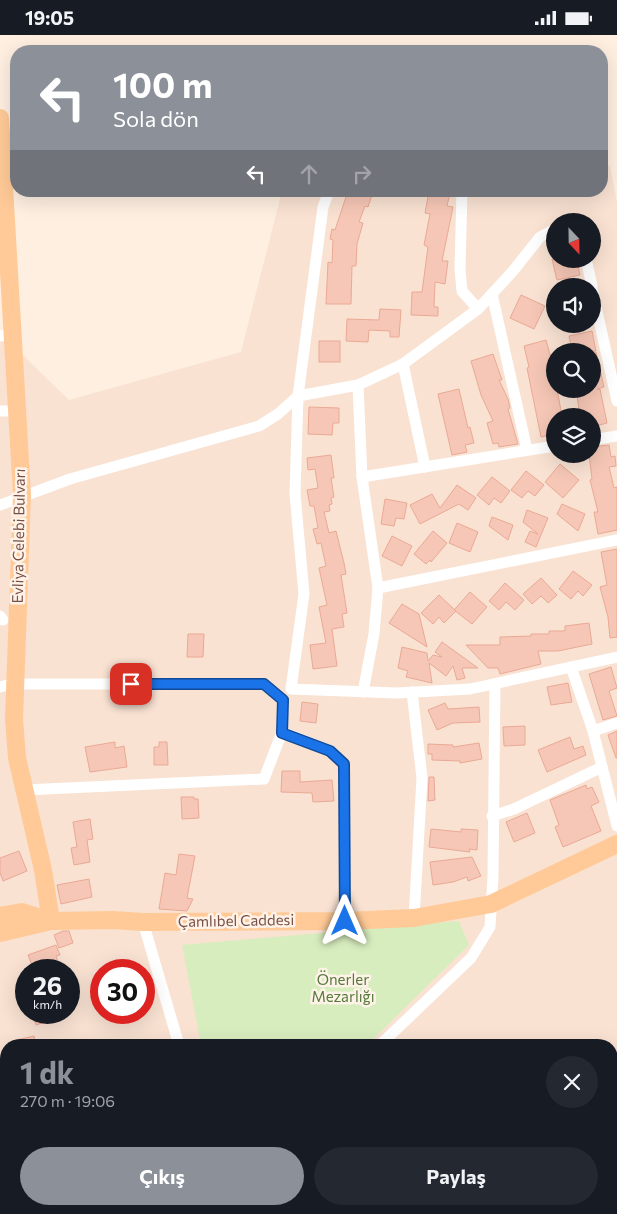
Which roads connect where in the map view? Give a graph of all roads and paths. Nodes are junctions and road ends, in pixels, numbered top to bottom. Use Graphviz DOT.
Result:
graph roads {
  1 [pos="0,118"];
  2 [pos="327,197"];
  3 [pos="462,197"];
  4 [pos="546,234"];
  5 [pos="492,294"];
  6 [pos="478,309"];
  7 [pos="601,329"];
  8 [pos="403,364"];
  9 [pos="358,385"];
  10 [pos="298,396"];
  11 [pos="617,401"];
  12 [pos="8,411"];
  13 [pos="617,436"];
  14 [pos="601,439"];
  15 [pos="546,448"];
  16 [pos="527,451"];
  17 [pos="425,467"];
  18 [pos="362,477"];
  19 [pos="22,495"];
  20 [pos="0,505"];
  21 [pos="617,540"];
  22 [pos="378,588"];
  23 [pos="617,657"];
  24 [pos="571,667"];
  25 [pos="495,684"];
  26 [pos="8,686"];
  27 [pos="363,692"];
  28 [pos="412,692"];
  29 [pos="617,723"];
  30 [pos="594,731"];
  31 [pos="282,733"];
  32 [pos="602,767"];
  33 [pos="24,791"];
  34 [pos="492,815"];
  35 [pos="617,826"];
  36 [pos="617,844"];
  37 [pos="491,904"];
  38 [pos="0,916"];
  39 [pos="414,917"];
  40 [pos="51,921"];
  41 [pos="345,921"];
  42 [pos="143,922"];
  43 [pos="0,933"];
  44 [pos="177,1039"];
  45 [pos="386,1039"];
  1 -- 12 [label="main road, Evliya Celebi Bulvarı"];
  2 -- 10 [label="street"];
  3 -- 6 [label="street"];
  4 -- 5 [label="street"];
  5 -- 6 [label="street"];
  5 -- 16 [label="street"];
  6 -- 8 [label="street"];
  7 -- 11 [label="street"];
  8 -- 9 [label="street"];
  8 -- 17 [label="street"];
  9 -- 10 [label="street"];
  9 -- 18 [label="street"];
  10 -- 19 [label="street"];
  10 -- 27 [label="street"];
  12 -- 19 [label="main road, Evliya Celebi Bulvarı"];
  13 -- 14 [label="street"];
  15 -- 16 [label="street"];
  16 -- 17 [label="street"];
  17 -- 18 [label="street"];
  18 -- 22 [label="street"];
  19 -- 20 [label="street"];
  19 -- 26 [label="main road, Evliya Celebi Bulvarı"];
  21 -- 22 [label="street"];
  22 -- 27 [label="street"];
  23 -- 24 [label="street"];
  24 -- 25 [label="street"];
  24 -- 30 [label="street"];
  25 -- 28 [label="street"];
  25 -- 34 [label="street"];
  26 -- 31 [label="street"];
  26 -- 33 [label="main road, Evliya Celebi Bulvarı"];
  27 -- 28 [label="street"];
  28 -- 39 [label="street"];
  29 -- 30 [label="street"];
  30 -- 32 [label="street"];
  31 -- 33 [label="street"];
  31 -- 41 [label="street"];
  32 -- 34 [label="street"];
  32 -- 35 [label="street"];
  33 -- 40 [label="main road, Evliya Celebi Bulvarı"];
  34 -- 37 [label="street"];
  36 -- 37 [label="main road, Çamlıbel Caddesi"];
  37 -- 39 [label="main road, Çamlıbel Caddesi"];
  37 -- 45 [label="street"];
  38 -- 40 [label="main road, Çamlıbel Caddesi"];
  39 -- 41 [label="main road, Çamlıbel Caddesi"];
  40 -- 42 [label="main road, Çamlıbel Caddesi"];
  40 -- 43 [label="main road, Çamlıbel Caddesi"];
  41 -- 42 [label="main road, Çamlıbel Caddesi"];
  42 -- 44 [label="street"];
}
